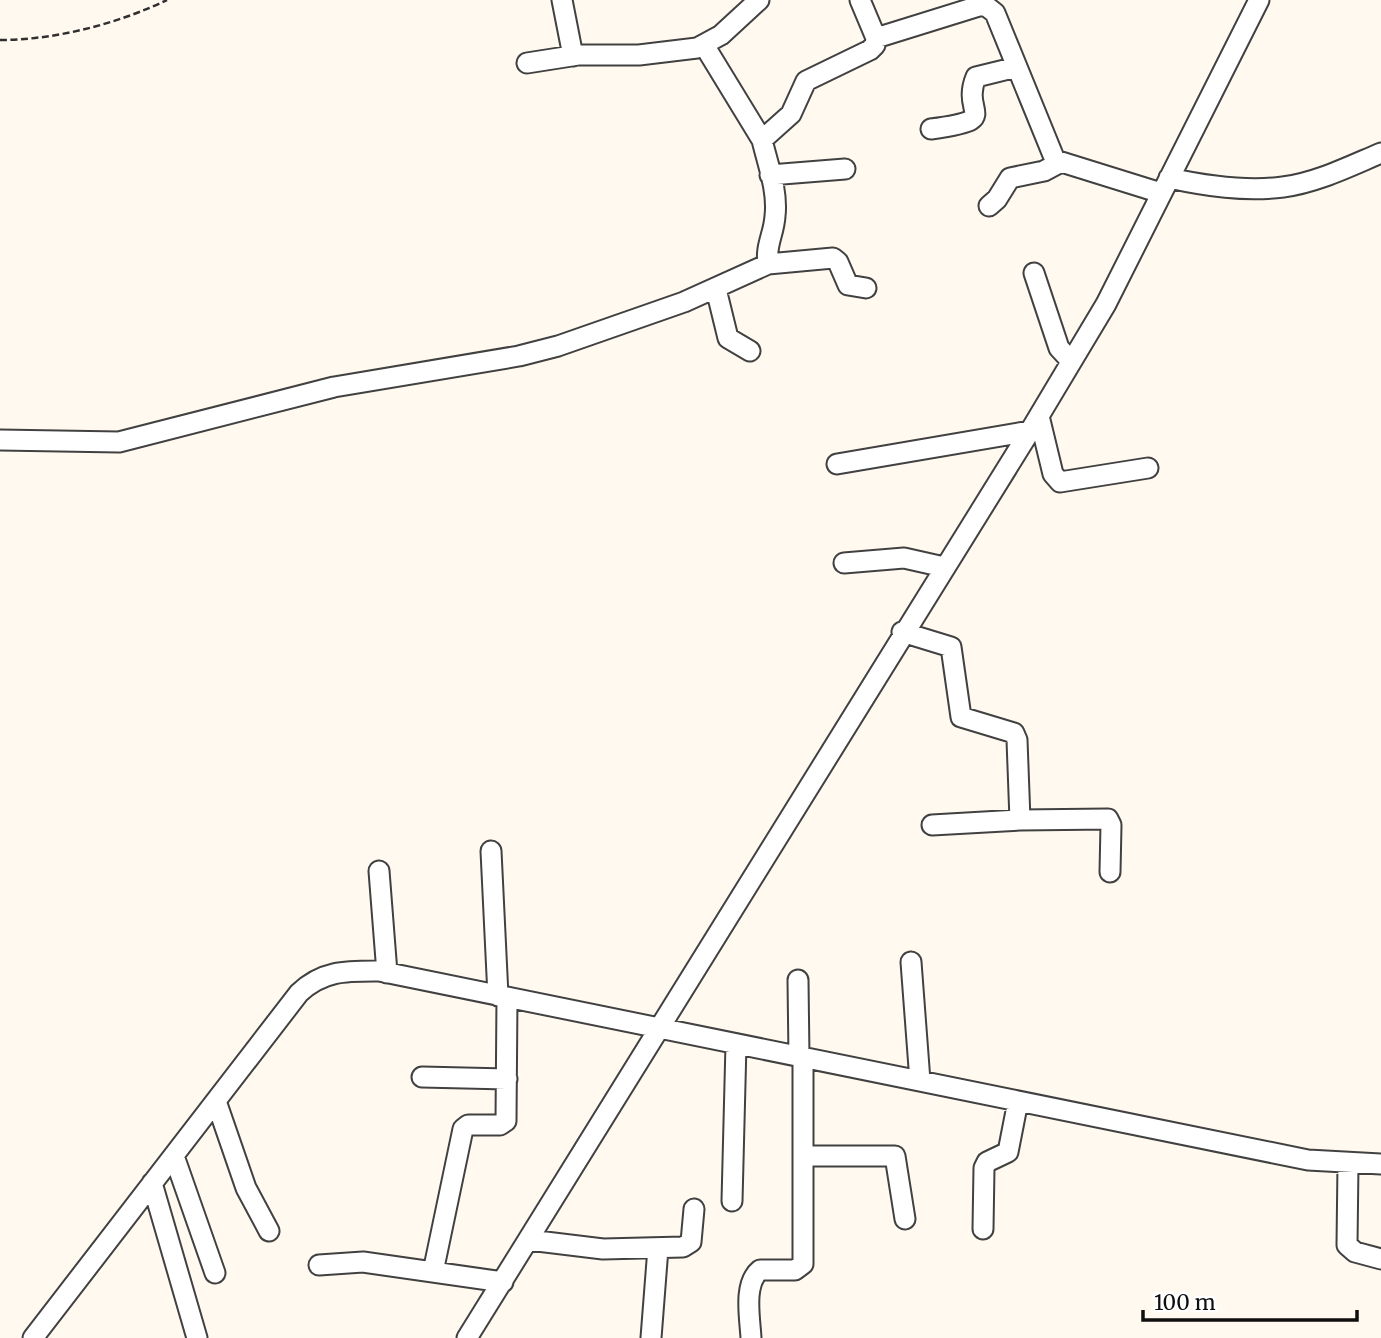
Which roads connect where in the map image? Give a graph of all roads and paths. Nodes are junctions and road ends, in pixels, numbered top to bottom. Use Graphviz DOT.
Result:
graph roads {
  1 [pos="167,0"];
  2 [pos="562,0"];
  3 [pos="759,0"];
  4 [pos="860,0"];
  5 [pos="1259,0"];
  6 [pos="991,4"];
  7 [pos="876,38"];
  8 [pos="0,40"];
  9 [pos="704,46"];
  10 [pos="573,56"];
  11 [pos="527,63"];
  12 [pos="1017,67"];
  13 [pos="932,129"];
  14 [pos="762,140"];
  15 [pos="1381,153"];
  16 [pos="1059,163"];
  17 [pos="845,169"];
  18 [pos="770,175"];
  19 [pos="1165,186"];
  20 [pos="989,206"];
  21 [pos="768,264"];
  22 [pos="1034,273"];
  23 [pos="866,288"];
  24 [pos="716,289"];
  25 [pos="750,351"];
  26 [pos="1072,361"];
  27 [pos="1035,424"];
  28 [pos="0,440"];
  29 [pos="837,464"];
  30 [pos="1149,468"];
  31 [pos="844,563"];
  32 [pos="944,567"];
  33 [pos="902,632"];
  34 [pos="1020,820"];
  35 [pos="932,825"];
  36 [pos="491,851"];
  37 [pos="379,871"];
  38 [pos="1110,872"];
  39 [pos="911,962"];
  40 [pos="387,969"];
  41 [pos="798,980"];
  42 [pos="500,992"];
  43 [pos="658,1028"];
  44 [pos="736,1044"];
  45 [pos="800,1052"];
  46 [pos="920,1075"];
  47 [pos="422,1077"];
  48 [pos="507,1079"];
  49 [pos="216,1101"];
  50 [pos="1018,1101"];
  51 [pos="174,1156"];
  52 [pos="804,1156"];
  53 [pos="1348,1164"];
  54 [pos="1381,1164"];
  55 [pos="152,1184"];
  56 [pos="732,1201"];
  57 [pos="694,1209"];
  58 [pos="905,1219"];
  59 [pos="983,1229"];
  60 [pos="269,1231"];
  61 [pos="529,1240"];
  62 [pos="658,1248"];
  63 [pos="1381,1259"];
  64 [pos="318,1265"];
  65 [pos="433,1272"];
  66 [pos="215,1273"];
  67 [pos="503,1282"];
  68 [pos="33,1338"];
  69 [pos="197,1338"];
  70 [pos="467,1338"];
  71 [pos="651,1338"];
  72 [pos="751,1338"];
  1 -- 8 [label="path"];
  2 -- 10 [label="street"];
  3 -- 9 [label="street"];
  4 -- 7 [label="street"];
  5 -- 19 [label="street"];
  6 -- 7 [label="street"];
  6 -- 12 [label="street"];
  7 -- 14 [label="street"];
  9 -- 10 [label="street"];
  9 -- 14 [label="street"];
  10 -- 11 [label="street"];
  12 -- 13 [label="street"];
  12 -- 16 [label="street"];
  14 -- 18 [label="street"];
  15 -- 19 [label="street"];
  16 -- 19 [label="street"];
  16 -- 20 [label="street"];
  17 -- 18 [label="street"];
  18 -- 21 [label="street"];
  19 -- 26 [label="street"];
  21 -- 23 [label="street"];
  21 -- 24 [label="street"];
  22 -- 26 [label="street"];
  24 -- 25 [label="street"];
  24 -- 28 [label="street"];
  26 -- 27 [label="street"];
  27 -- 29 [label="street"];
  27 -- 30 [label="street"];
  27 -- 32 [label="street"];
  31 -- 32 [label="street"];
  32 -- 33 [label="street"];
  33 -- 34 [label="street"];
  33 -- 43 [label="street"];
  34 -- 35 [label="street"];
  34 -- 38 [label="street"];
  36 -- 42 [label="street"];
  37 -- 40 [label="street"];
  39 -- 46 [label="street"];
  40 -- 42 [label="street"];
  40 -- 49 [label="street"];
  41 -- 45 [label="street"];
  42 -- 43 [label="street"];
  42 -- 48 [label="street"];
  43 -- 44 [label="street"];
  43 -- 61 [label="street"];
  44 -- 45 [label="street"];
  44 -- 56 [label="street"];
  45 -- 46 [label="street"];
  45 -- 52 [label="street"];
  46 -- 50 [label="street"];
  47 -- 48 [label="street"];
  48 -- 65 [label="street"];
  49 -- 51 [label="street"];
  49 -- 60 [label="street"];
  50 -- 53 [label="street"];
  50 -- 59 [label="street"];
  51 -- 55 [label="street"];
  51 -- 66 [label="street"];
  52 -- 58 [label="street"];
  52 -- 72 [label="street"];
  53 -- 54 [label="street"];
  53 -- 63 [label="street"];
  55 -- 68 [label="street"];
  55 -- 69 [label="street"];
  57 -- 62 [label="street"];
  61 -- 62 [label="street"];
  61 -- 67 [label="street"];
  62 -- 71 [label="street"];
  64 -- 65 [label="street"];
  65 -- 67 [label="street"];
  67 -- 70 [label="street"];
}
